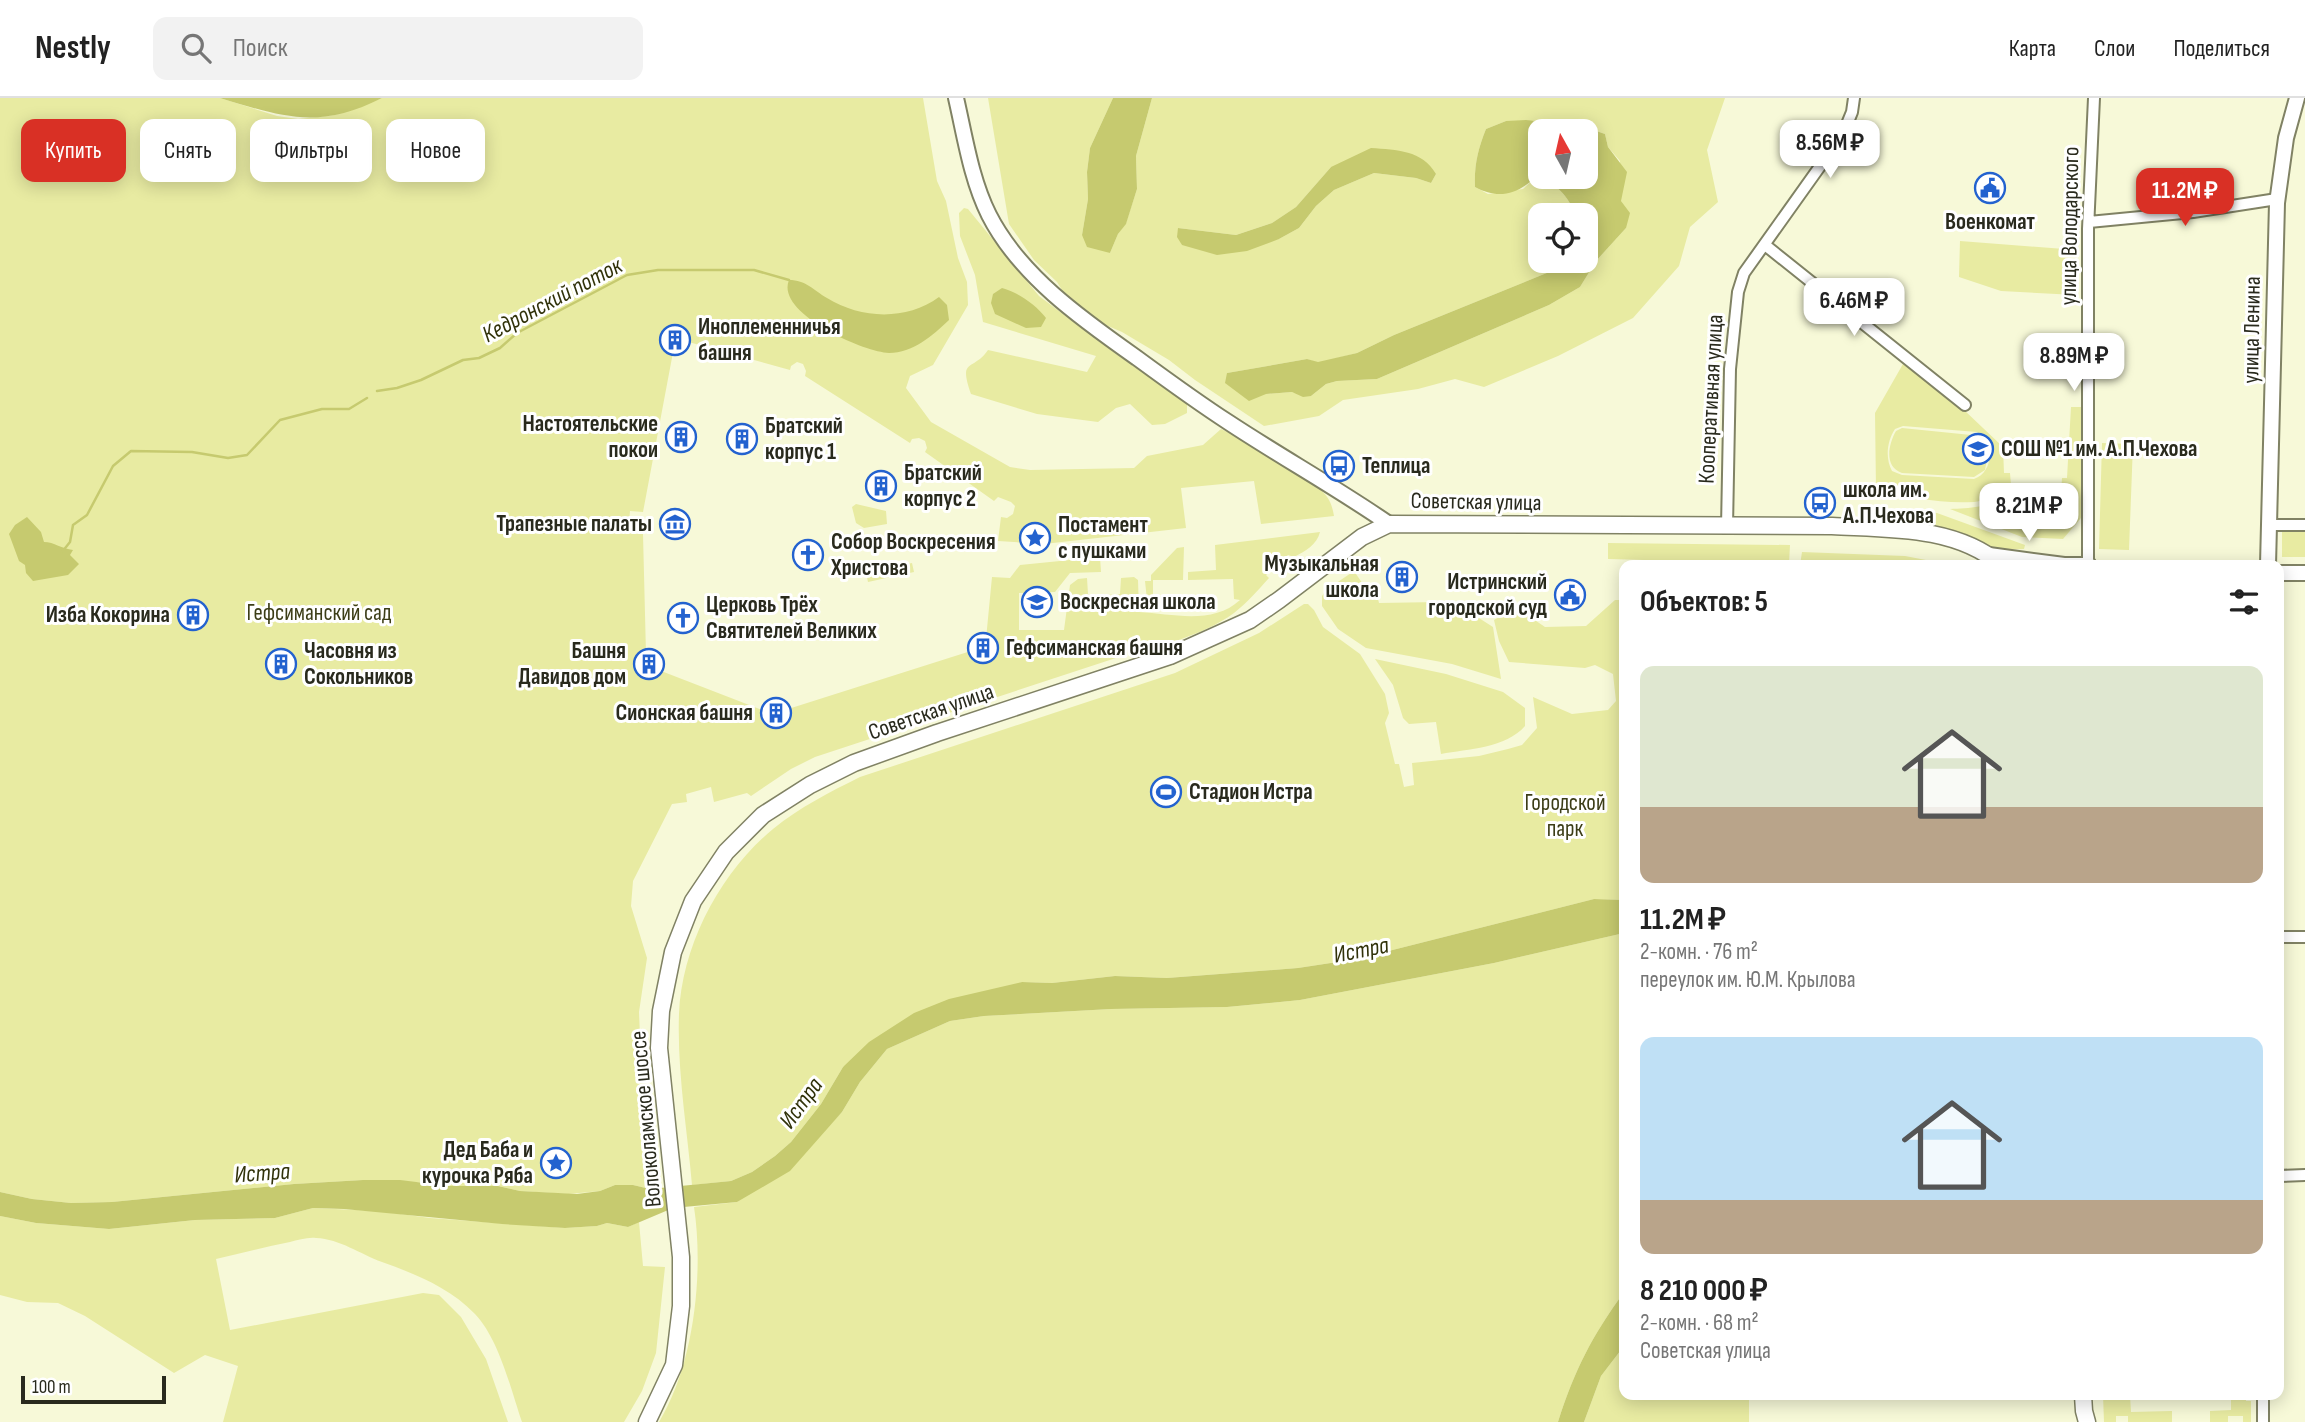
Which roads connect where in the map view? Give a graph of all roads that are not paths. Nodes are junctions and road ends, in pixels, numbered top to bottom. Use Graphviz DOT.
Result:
graph roads {
  1 [pos="956,98"];
  2 [pos="1854,98"];
  3 [pos="2094,98"];
  4 [pos="2297,98"];
  5 [pos="2277,199"];
  6 [pos="2089,222"];
  7 [pos="1765,245"];
  8 [pos="1965,405"];
  9 [pos="1390,524"];
  10 [pos="2269,524"];
  11 [pos="2305,525"];
  12 [pos="1727,527"];
  13 [pos="1995,560"];
  14 [pos="2089,560"];
  15 [pos="2268,560"];
  16 [pos="2284,573"];
  17 [pos="2305,573"];
  18 [pos="854,763"];
  19 [pos="2284,937"];
  20 [pos="2305,937"];
  21 [pos="2305,1175"];
  22 [pos="2284,1176"];
  23 [pos="2083,1400"];
  24 [pos="2263,1400"];
  25 [pos="647,1422"];
  26 [pos="2087,1422"];
  27 [pos="2263,1422"];
  1 -- 9 [label="main road"];
  2 -- 7 [label="street, Кооперативная улица"];
  3 -- 6 [label="street, улица Володарского"];
  4 -- 5 [label="main road, улица Ленина"];
  5 -- 6 [label="street"];
  5 -- 10 [label="main road, улица Ленина"];
  6 -- 14 [label="street, улица Володарского"];
  7 -- 8 [label="street"];
  7 -- 12 [label="street, Кооперативная улица"];
  9 -- 12 [label="main road, Советская улица"];
  9 -- 18 [label="main road, Советская улица"];
  10 -- 11 [label="street"];
  10 -- 15 [label="main road, улица Ленина"];
  12 -- 13 [label="main road, Советская улица"];
  16 -- 17 [label="main road"];
  18 -- 25 [label="main road, Волоколамское шоссе"];
  19 -- 20 [label="street"];
  21 -- 22 [label="street"];
  23 -- 26 [label="main road"];
  24 -- 27 [label="street"];
}
